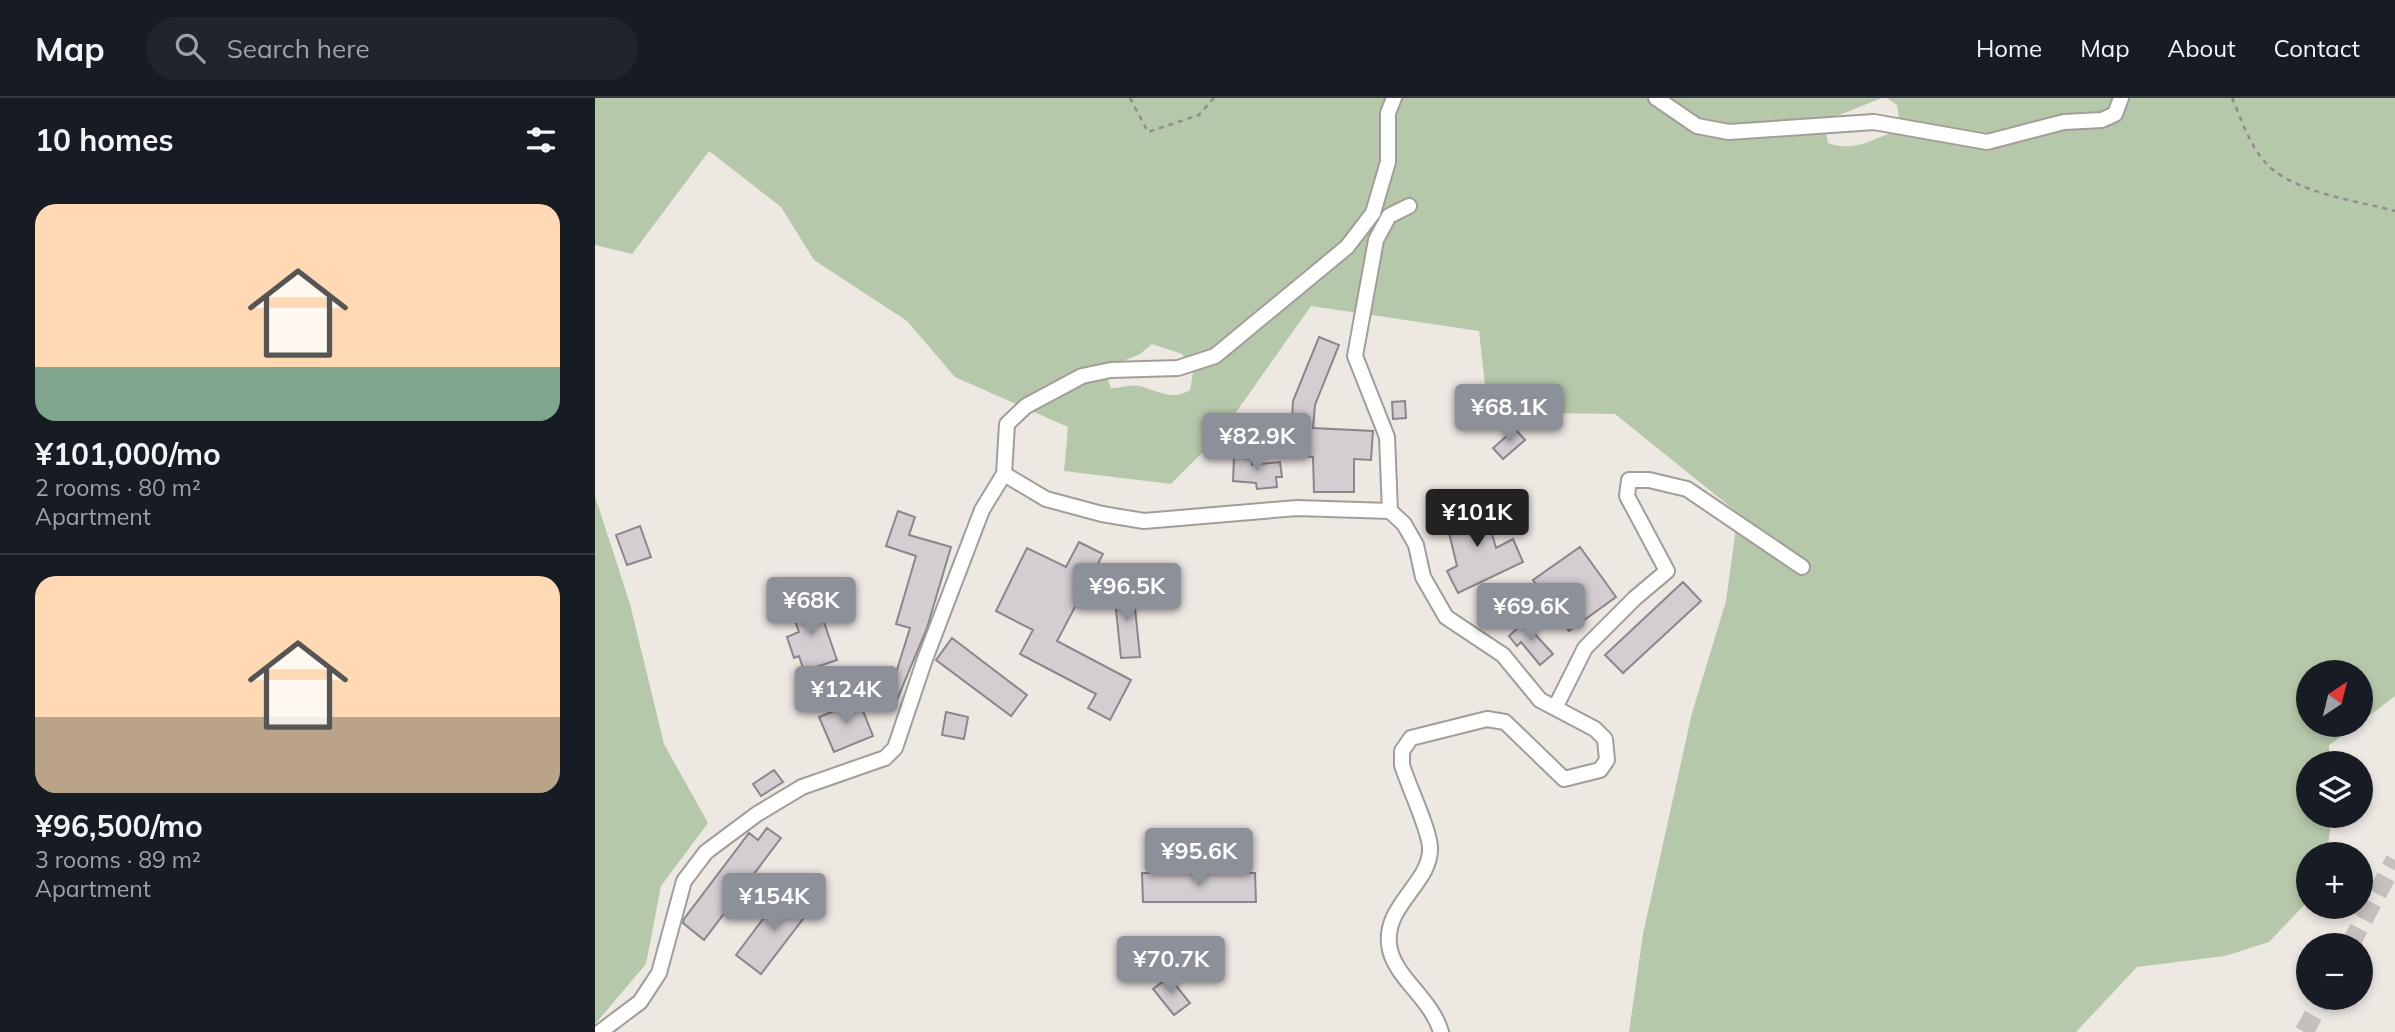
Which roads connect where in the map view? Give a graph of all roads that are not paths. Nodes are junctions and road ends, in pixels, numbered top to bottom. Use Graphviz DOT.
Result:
graph roads {
  1 [pos="1394,98"];
  2 [pos="1656,98"];
  3 [pos="2121,98"];
  4 [pos="1409,206"];
  5 [pos="1003,474"];
  6 [pos="1390,511"];
  7 [pos="1802,567"];
  8 [pos="1555,708"];
  9 [pos="600,1032"];
  10 [pos="1441,1032"];
  1 -- 5 [label="street"];
  2 -- 3 [label="street"];
  4 -- 6 [label="street"];
  5 -- 6 [label="street"];
  5 -- 9 [label="street"];
  6 -- 8 [label="street"];
  7 -- 8 [label="street"];
  8 -- 10 [label="street"];
}
